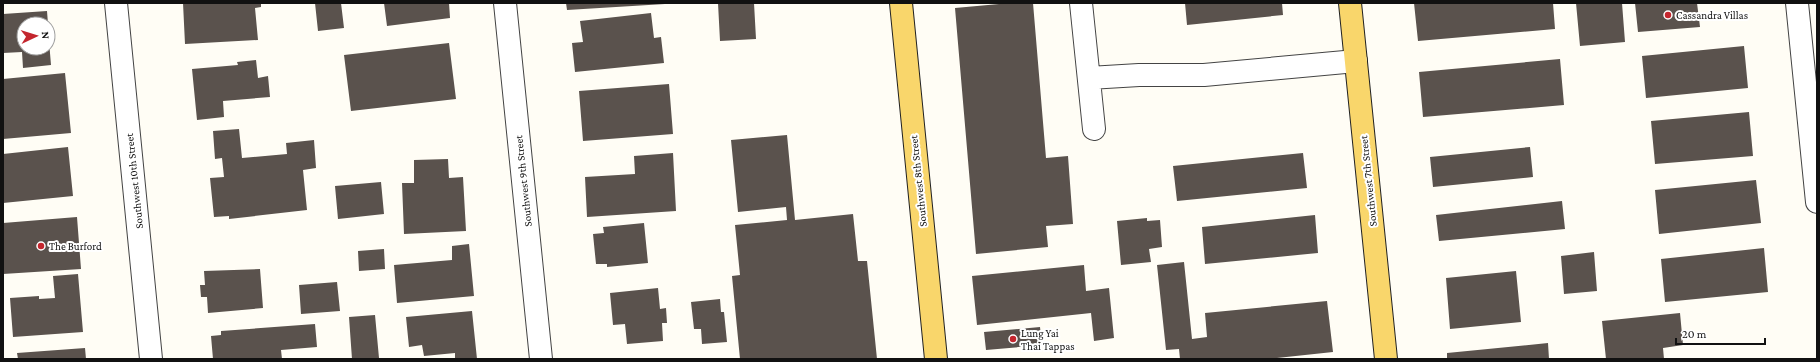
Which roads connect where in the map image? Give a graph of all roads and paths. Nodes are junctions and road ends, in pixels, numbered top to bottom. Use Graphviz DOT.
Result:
graph roads {
  1 [pos="116,3"];
  2 [pos="505,3"];
  3 [pos="901,3"];
  4 [pos="1081,3"];
  5 [pos="1350,3"];
  6 [pos="1797,3"];
  7 [pos="1356,61"];
  8 [pos="1089,78"];
  9 [pos="1094,129"];
  10 [pos="1817,202"];
  11 [pos="151,359"];
  12 [pos="541,359"];
  13 [pos="936,359"];
  14 [pos="1386,359"];
  1 -- 11 [label="street, Southwest 10th Street"];
  2 -- 12 [label="street, Southwest 9th Street"];
  3 -- 13 [label="main road, Southwest 8th Street"];
  4 -- 8 [label="street"];
  5 -- 7 [label="main road, Southwest 7th Street"];
  6 -- 10 [label="street"];
  7 -- 8 [label="street"];
  7 -- 14 [label="main road, Southwest 7th Street"];
  8 -- 9 [label="street"];
}
